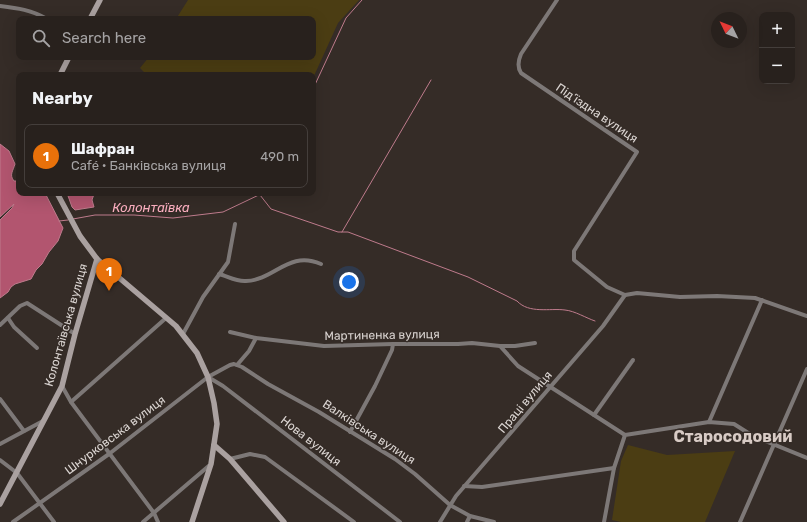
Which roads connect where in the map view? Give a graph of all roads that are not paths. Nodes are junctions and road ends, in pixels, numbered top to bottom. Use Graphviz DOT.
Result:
graph roads {
  1 [pos="100,0"];
  2 [pos="557,0"];
  3 [pos="0,6"];
  4 [pos="40,16"];
  5 [pos="92,16"];
  6 [pos="68,60"];
  7 [pos="62,72"];
  8 [pos="59,196"];
  9 [pos="235,224"];
  10 [pos="97,259"];
  11 [pos="321,264"];
  12 [pos="219,274"];
  13 [pos="625,295"];
  14 [pos="762,300"];
  15 [pos="807,316"];
  16 [pos="8,318"];
  17 [pos="166,318"];
  18 [pos="0,325"];
  19 [pos="230,332"];
  20 [pos="75,334"];
  21 [pos="183,334"];
  22 [pos="256,338"];
  23 [pos="535,343"];
  24 [pos="393,344"];
  25 [pos="500,346"];
  26 [pos="37,348"];
  27 [pos="633,360"];
  28 [pos="237,365"];
  29 [pos="807,369"];
  30 [pos="208,377"];
  31 [pos="62,386"];
  32 [pos="550,387"];
  33 [pos="0,399"];
  34 [pos="71,402"];
  35 [pos="594,415"];
  36 [pos="44,421"];
  37 [pos="709,422"];
  38 [pos="24,431"];
  39 [pos="350,432"];
  40 [pos="625,435"];
  41 [pos="0,444"];
  42 [pos="774,444"];
  43 [pos="214,445"];
  44 [pos="109,454"];
  45 [pos="807,458"];
  46 [pos="230,459"];
  47 [pos="0,460"];
  48 [pos="210,464"];
  49 [pos="614,468"];
  50 [pos="17,473"];
  51 [pos="464,486"];
  52 [pos="40,503"];
  53 [pos="0,504"];
  54 [pos="450,505"];
  55 [pos="154,513"];
  56 [pos="470,516"];
  57 [pos="13,522"];
  58 [pos="54,522"];
  59 [pos="143,522"];
  60 [pos="158,522"];
  61 [pos="192,522"];
  62 [pos="284,522"];
  63 [pos="354,522"];
  64 [pos="400,522"];
  65 [pos="440,522"];
  66 [pos="467,522"];
  67 [pos="494,522"];
  68 [pos="604,522"];
  69 [pos="740,522"];
  1 -- 5 [label="main road"];
  2 -- 13 [label="street, Під’їздна вулиця"];
  3 -- 4 [label="street"];
  6 -- 7 [label="main road"];
  8 -- 10 [label="main road"];
  9 -- 12 [label="street"];
  10 -- 17 [label="main road"];
  10 -- 20 [label="main road, Колонтаївська вулиця"];
  11 -- 12 [label="street"];
  12 -- 21 [label="street"];
  13 -- 14 [label="street"];
  13 -- 32 [label="street, Праці вулиця"];
  14 -- 15 [label="street"];
  14 -- 37 [label="street"];
  16 -- 18 [label="street"];
  16 -- 20 [label="street"];
  16 -- 26 [label="street"];
  17 -- 21 [label="main road"];
  17 -- 34 [label="street"];
  19 -- 22 [label="street, Мартиненка вулиця"];
  20 -- 31 [label="main road, Колонтаївська вулиця"];
  21 -- 30 [label="main road"];
  22 -- 24 [label="street, Мартиненка вулиця"];
  22 -- 28 [label="street"];
  23 -- 25 [label="street, Мартиненка вулиця"];
  24 -- 25 [label="street, Мартиненка вулиця"];
  24 -- 39 [label="street"];
  25 -- 32 [label="street"];
  27 -- 35 [label="street"];
  28 -- 30 [label="street, Шнурковська вулиця"];
  28 -- 39 [label="street, Валківська вулиця"];
  29 -- 42 [label="street"];
  30 -- 43 [label="main road"];
  30 -- 44 [label="street, Шнурковська вулиця"];
  30 -- 64 [label="street, Нова вулиця"];
  31 -- 34 [label="street"];
  31 -- 36 [label="main road, Колонтаївська вулиця"];
  32 -- 35 [label="street"];
  32 -- 51 [label="street, Праці вулиця"];
  33 -- 38 [label="street"];
  34 -- 44 [label="street"];
  35 -- 40 [label="street"];
  36 -- 38 [label="street"];
  36 -- 50 [label="main road, Колонтаївська вулиця"];
  37 -- 40 [label="street"];
  37 -- 42 [label="street"];
  38 -- 41 [label="street"];
  39 -- 54 [label="street, Валківська вулиця"];
  40 -- 49 [label="street"];
  42 -- 45 [label="street"];
  42 -- 69 [label="street"];
  43 -- 46 [label="main road"];
  43 -- 48 [label="main road"];
  44 -- 52 [label="street, Шнурковська вулиця"];
  44 -- 55 [label="street"];
  46 -- 62 [label="main road"];
  46 -- 63 [label="street"];
  47 -- 50 [label="street"];
  48 -- 55 [label="street"];
  48 -- 61 [label="main road"];
  49 -- 51 [label="street"];
  49 -- 68 [label="street"];
  50 -- 52 [label="street"];
  50 -- 53 [label="main road, Колонтаївська вулиця"];
  51 -- 54 [label="street, Праці вулиця"];
  52 -- 57 [label="street, Шнурковська вулиця"];
  52 -- 58 [label="street"];
  54 -- 56 [label="street, Валківська вулиця"];
  54 -- 65 [label="street, Праці вулиця"];
  55 -- 59 [label="street"];
  55 -- 60 [label="street"];
  56 -- 66 [label="street"];
  56 -- 67 [label="street, Валківська вулиця"];
}
